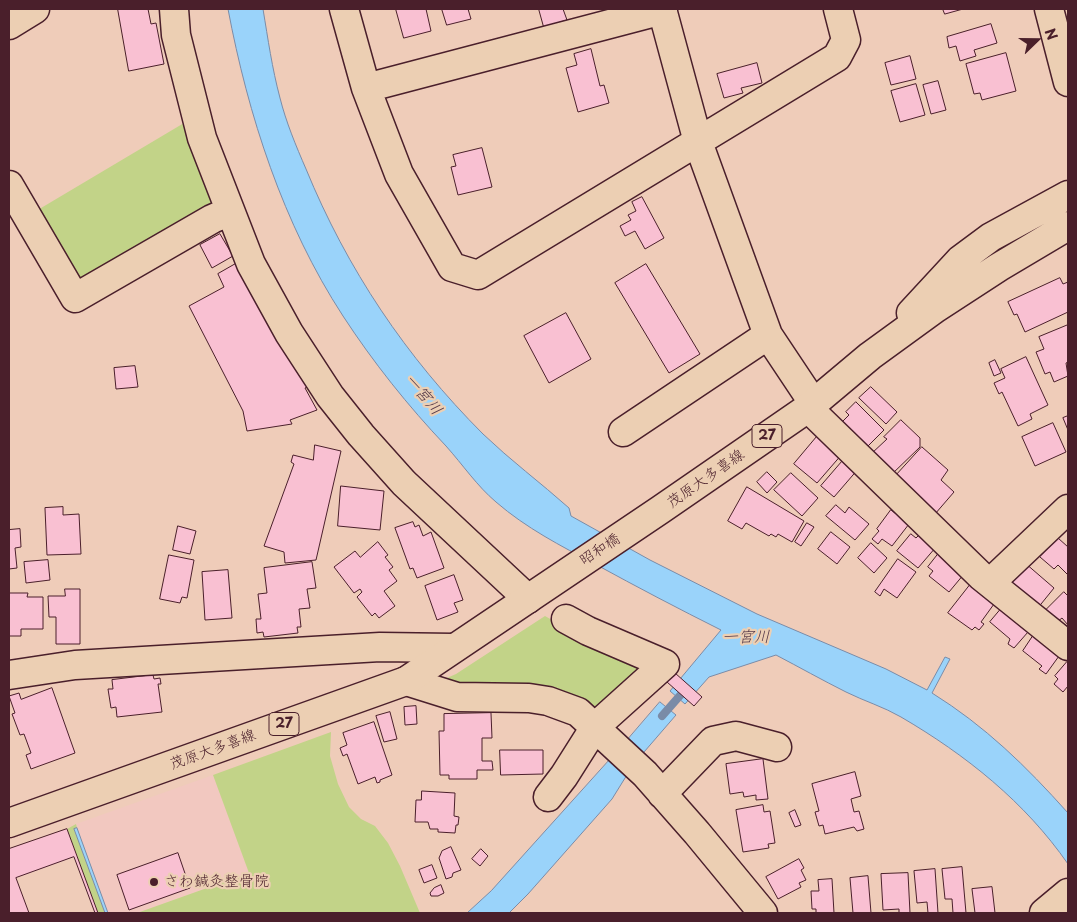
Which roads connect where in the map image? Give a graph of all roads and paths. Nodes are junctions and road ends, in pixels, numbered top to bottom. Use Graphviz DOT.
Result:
graph roads {
  1 [pos="35,9"];
  2 [pos="174,9"];
  3 [pos="344,9"];
  4 [pos="662,9"];
  5 [pos="838,9"];
  6 [pos="1049,9"];
  7 [pos="9,25"];
  8 [pos="1068,82"];
  9 [pos="366,88"];
  10 [pos="698,142"];
  11 [pos="9,185"];
  12 [pos="1068,195"];
  13 [pos="230,211"];
  14 [pos="1068,226"];
  15 [pos="768,335"];
  16 [pos="870,356"];
  17 [pos="811,406"];
  18 [pos="623,432"];
  19 [pos="1068,509"];
  20 [pos="660,510"];
  21 [pos="990,584"];
  22 [pos="534,594"];
  23 [pos="566,619"];
  24 [pos="1068,646"];
  25 [pos="454,648"];
  26 [pos="9,675"];
  27 [pos="406,681"];
  28 [pos="603,735"];
  29 [pos="777,748"];
  30 [pos="653,784"];
  31 [pos="548,797"];
  32 [pos="9,823"];
  33 [pos="1068,893"];
  34 [pos="763,913"];
  35 [pos="1044,913"];
  1 -- 7 [label="main road"];
  2 -- 13 [label="main road"];
  3 -- 9 [label="main road"];
  4 -- 9 [label="main road"];
  4 -- 10 [label="main road"];
  5 -- 10 [label="main road"];
  6 -- 8 [label="main road"];
  9 -- 10 [label="main road"];
  10 -- 15 [label="main road"];
  11 -- 13 [label="main road"];
  12 -- 16 [label="main road, 茂原大多喜線 / 27"];
  13 -- 22 [label="main road"];
  14 -- 16 [label="main road, 茂原大多喜線 / 27"];
  15 -- 17 [label="main road"];
  15 -- 18 [label="main road"];
  16 -- 17 [label="main road, 茂原大多喜線 / 27"];
  17 -- 20 [label="main road, 茂原大多喜線 / 27"];
  17 -- 21 [label="main road"];
  19 -- 21 [label="main road"];
  20 -- 22 [label="main road, 昭和橋 / 27"];
  21 -- 24 [label="main road"];
  22 -- 25 [label="main road, 茂原大多喜線 / 27"];
  23 -- 28 [label="main road"];
  25 -- 26 [label="main road"];
  25 -- 27 [label="main road, 茂原大多喜線 / 27"];
  27 -- 28 [label="main road"];
  27 -- 32 [label="main road, 茂原大多喜線 / 27"];
  28 -- 30 [label="main road"];
  28 -- 31 [label="main road"];
  29 -- 30 [label="main road"];
  30 -- 34 [label="main road"];
  33 -- 35 [label="main road"];
}
